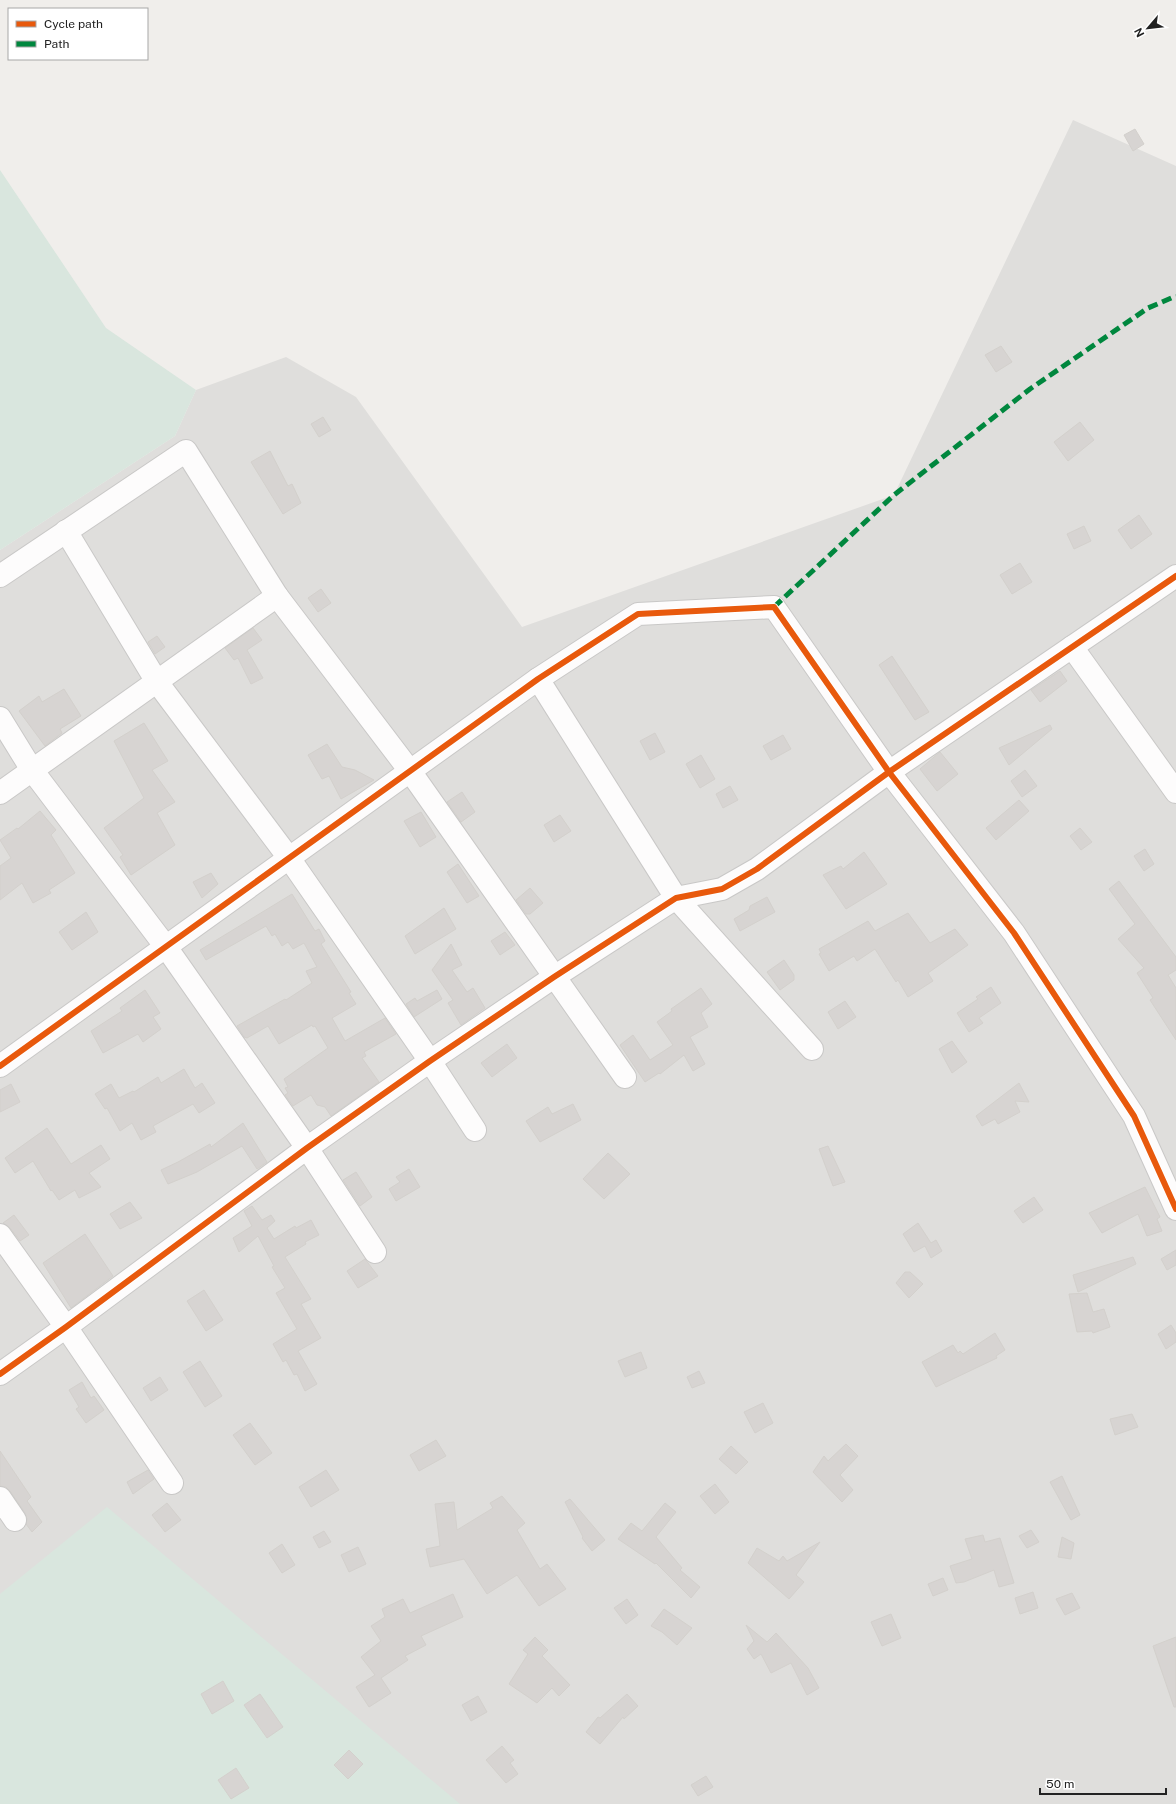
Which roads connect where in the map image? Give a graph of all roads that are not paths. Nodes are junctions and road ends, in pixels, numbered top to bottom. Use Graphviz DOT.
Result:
graph roads {
  1 [pos="66,532"];
  2 [pos="0,576"];
  3 [pos="1176,576"];
  4 [pos="277,596"];
  5 [pos="1072,647"];
  6 [pos="538,679"];
  7 [pos="157,682"];
  8 [pos="0,718"];
  9 [pos="32,770"];
  10 [pos="410,771"];
  11 [pos="889,772"];
  12 [pos="1176,792"];
  13 [pos="0,793"];
  14 [pos="289,858"];
  15 [pos="676,898"];
  16 [pos="166,947"];
  17 [pos="554,977"];
  18 [pos="812,1049"];
  19 [pos="430,1062"];
  20 [pos="0,1066"];
  21 [pos="624,1077"];
  22 [pos="475,1130"];
  23 [pos="307,1148"];
  24 [pos="1176,1209"];
  25 [pos="0,1235"];
  26 [pos="375,1252"];
  27 [pos="66,1327"];
  28 [pos="0,1374"];
  29 [pos="172,1483"];
  30 [pos="0,1498"];
  31 [pos="15,1520"];
  1 -- 2 [label="street"];
  1 -- 4 [label="street"];
  1 -- 7 [label="street"];
  3 -- 5 [label="street"];
  4 -- 7 [label="street"];
  4 -- 10 [label="street"];
  5 -- 11 [label="street"];
  5 -- 12 [label="street"];
  6 -- 10 [label="street"];
  6 -- 11 [label="street"];
  6 -- 15 [label="street"];
  7 -- 9 [label="street"];
  7 -- 14 [label="street"];
  8 -- 9 [label="street"];
  9 -- 13 [label="street"];
  9 -- 16 [label="street"];
  10 -- 14 [label="street"];
  10 -- 17 [label="street"];
  11 -- 15 [label="street"];
  11 -- 24 [label="street"];
  14 -- 16 [label="street"];
  14 -- 19 [label="street"];
  15 -- 17 [label="street"];
  15 -- 18 [label="street"];
  16 -- 20 [label="street"];
  16 -- 23 [label="street"];
  17 -- 19 [label="street"];
  17 -- 21 [label="street"];
  19 -- 22 [label="street"];
  19 -- 23 [label="street"];
  23 -- 26 [label="street"];
  23 -- 27 [label="street"];
  25 -- 27 [label="street"];
  27 -- 28 [label="street"];
  27 -- 29 [label="street"];
  30 -- 31 [label="street"];
}
